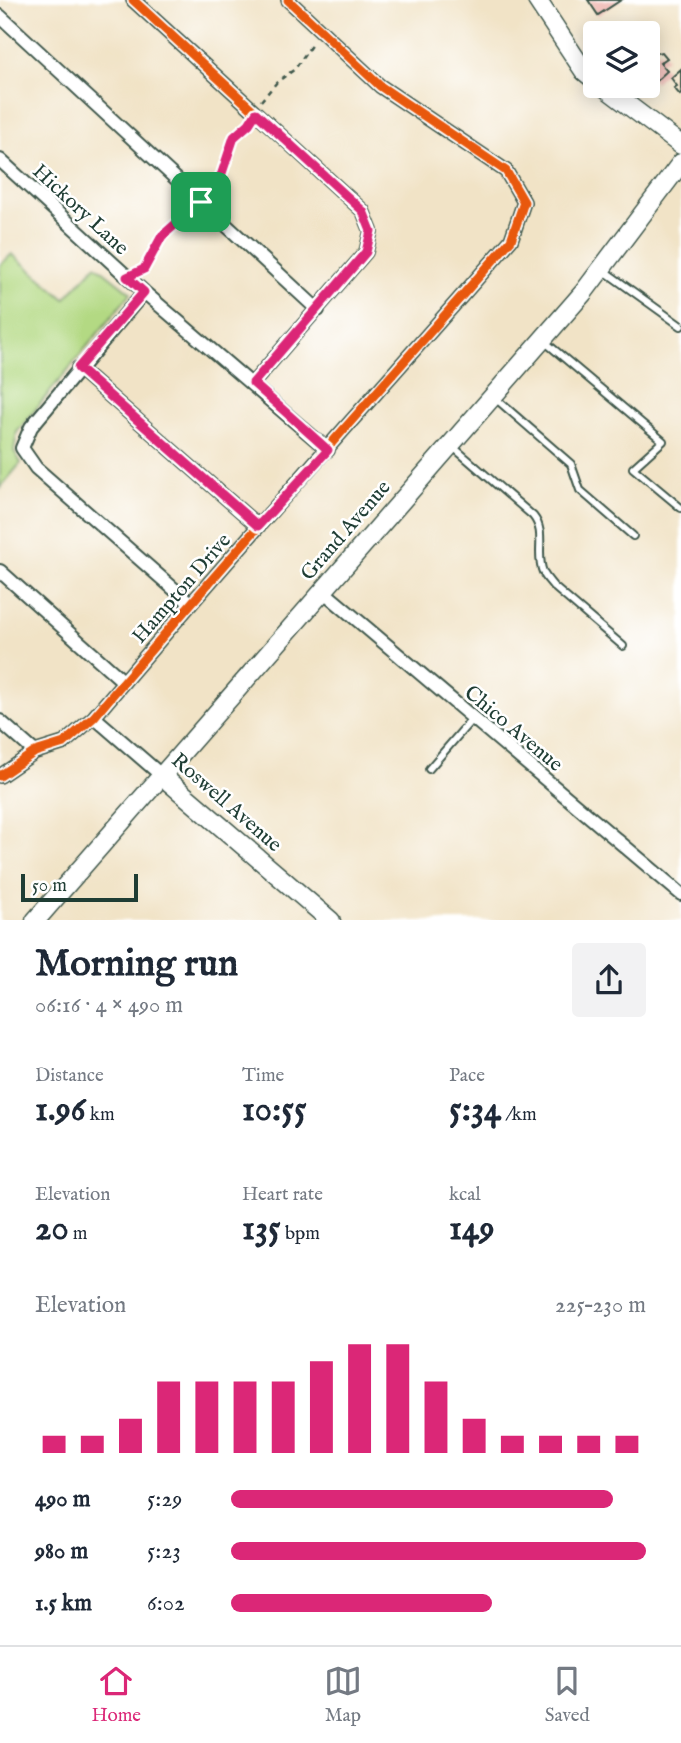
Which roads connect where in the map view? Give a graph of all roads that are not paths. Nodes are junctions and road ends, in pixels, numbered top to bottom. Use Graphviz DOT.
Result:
graph roads {
  1 [pos="133,0"];
  2 [pos="288,0"];
  3 [pos="537,0"];
  4 [pos="0,16"];
  5 [pos="583,69"];
  6 [pos="619,98"];
  7 [pos="681,145"];
  8 [pos="0,160"];
  9 [pos="681,163"];
  10 [pos="601,269"];
  11 [pos="144,292"];
  12 [pos="318,310"];
  13 [pos="681,326"];
  14 [pos="543,339"];
  15 [pos="78,368"];
  16 [pos="253,383"];
  17 [pos="493,396"];
  18 [pos="450,445"];
  19 [pos="328,450"];
  20 [pos="681,508"];
  21 [pos="258,526"];
  22 [pos="633,536"];
  23 [pos="0,571"];
  24 [pos="323,591"];
  25 [pos="191,604"];
  26 [pos="623,646"];
  27 [pos="124,682"];
  28 [pos="94,717"];
  29 [pos="473,718"];
  30 [pos="0,721"];
  31 [pos="35,752"];
  32 [pos="429,769"];
  33 [pos="161,775"];
  34 [pos="0,776"];
  35 [pos="681,894"];
  36 [pos="35,920"];
  37 [pos="331,920"];
  1 -- 12 [label="street"];
  2 -- 19 [label="street, Hampton Drive"];
  3 -- 5 [label="street"];
  4 -- 12 [label="street"];
  6 -- 7 [label="street"];
  8 -- 11 [label="street, Hickory Lane"];
  9 -- 10 [label="street, Grand Avenue"];
  10 -- 13 [label="lane"];
  10 -- 14 [label="street, Grand Avenue"];
  11 -- 15 [label="street"];
  11 -- 16 [label="street, Hickory Lane"];
  12 -- 16 [label="street"];
  14 -- 17 [label="street, Grand Avenue"];
  14 -- 20 [label="lane"];
  15 -- 21 [label="street"];
  15 -- 25 [label="street"];
  16 -- 19 [label="street, Hickory Lane"];
  17 -- 18 [label="street, Grand Avenue"];
  17 -- 22 [label="lane"];
  18 -- 24 [label="street, Grand Avenue"];
  18 -- 26 [label="lane"];
  19 -- 21 [label="street, Hampton Drive"];
  21 -- 25 [label="street, Hampton Drive"];
  23 -- 27 [label="street"];
  24 -- 29 [label="street, Chico Avenue"];
  24 -- 33 [label="street, Grand Avenue"];
  25 -- 27 [label="street, Hampton Drive"];
  27 -- 28 [label="street, Hampton Drive"];
  28 -- 31 [label="street, Hampton Drive"];
  28 -- 33 [label="street, Roswell Avenue"];
  29 -- 32 [label="lane"];
  29 -- 35 [label="street, Chico Avenue"];
  30 -- 31 [label="street"];
  31 -- 34 [label="street, Hampton Drive"];
  33 -- 36 [label="street, Grand Avenue"];
  33 -- 37 [label="street, Roswell Avenue"];
}
